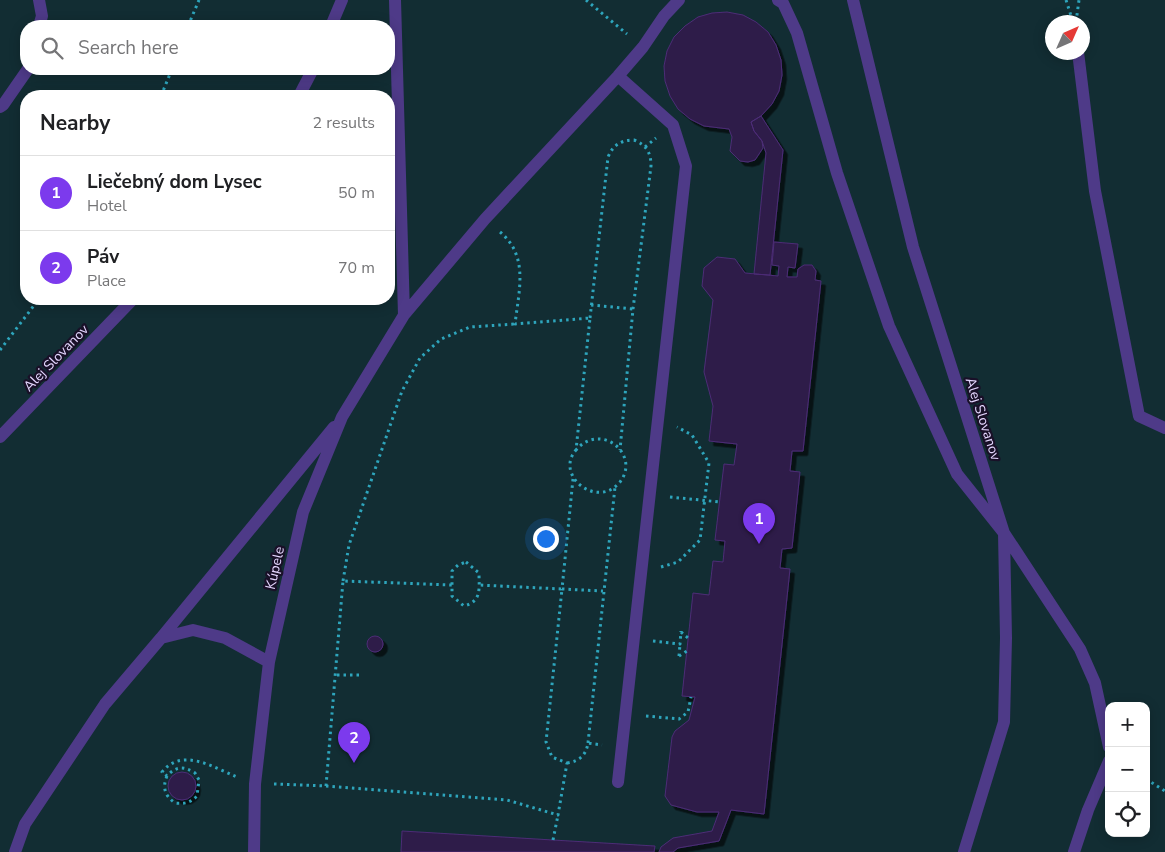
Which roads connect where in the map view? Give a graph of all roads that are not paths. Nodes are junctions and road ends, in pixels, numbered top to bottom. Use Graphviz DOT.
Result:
graph roads {
  1 [pos="39,0"];
  2 [pos="342,0"];
  3 [pos="395,0"];
  4 [pos="679,0"];
  5 [pos="778,0"];
  6 [pos="853,0"];
  7 [pos="41,20"];
  8 [pos="334,20"];
  9 [pos="1079,60"];
  10 [pos="24,75"];
  11 [pos="310,75"];
  12 [pos="618,76"];
  13 [pos="302,90"];
  14 [pos="0,107"];
  15 [pos="127,305"];
  16 [pos="404,314"];
  17 [pos="342,417"];
  18 [pos="1165,428"];
  19 [pos="0,437"];
  20 [pos="1004,533"];
  21 [pos="162,638"];
  22 [pos="269,662"];
  23 [pos="1105,730"];
  24 [pos="1105,770"];
  25 [pos="618,782"];
  26 [pos="15,852"];
  27 [pos="254,852"];
  28 [pos="964,852"];
  29 [pos="1074,852"];
  1 -- 7 [label="lane"];
  2 -- 8 [label="lane"];
  3 -- 16 [label="lane"];
  4 -- 12 [label="lane, Kúpele"];
  5 -- 20 [label="lane"];
  6 -- 20 [label="lane, Alej Slovanov"];
  9 -- 18 [label="lane"];
  10 -- 14 [label="lane"];
  11 -- 13 [label="lane"];
  12 -- 16 [label="lane, Kúpele"];
  12 -- 25 [label="lane"];
  15 -- 19 [label="lane, Alej Slovanov"];
  16 -- 17 [label="lane, Kúpele"];
  17 -- 21 [label="lane"];
  17 -- 22 [label="lane, Kúpele"];
  20 -- 23 [label="lane"];
  20 -- 28 [label="lane, Alej Slovanov"];
  21 -- 22 [label="lane"];
  21 -- 26 [label="lane"];
  22 -- 27 [label="lane, Kúpele"];
  24 -- 29 [label="lane"];
}
